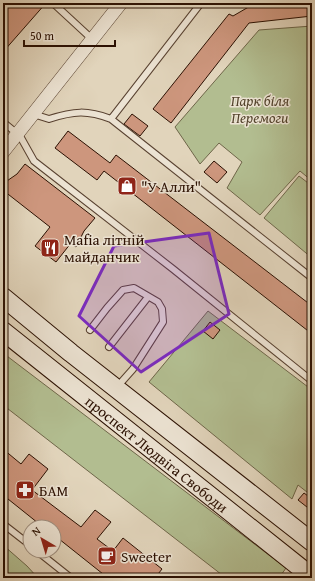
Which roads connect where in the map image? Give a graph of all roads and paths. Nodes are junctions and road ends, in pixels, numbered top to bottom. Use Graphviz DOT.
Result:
graph roads {
  1 [pos="53,3"];
  2 [pos="121,3"];
  3 [pos="201,3"];
  4 [pos="92,39"];
  5 [pos="33,114"];
  6 [pos="111,119"];
  7 [pos="3,122"];
  8 [pos="18,134"];
  9 [pos="3,152"];
  10 [pos="312,278"];
  11 [pos="3,297"];
  12 [pos="148,297"];
  13 [pos="90,330"];
  14 [pos="3,331"];
  15 [pos="109,347"];
  16 [pos="312,381"];
  17 [pos="117,388"];
  18 [pos="3,524"];
  19 [pos="22,539"];
  20 [pos="312,542"];
  21 [pos="47,559"];
  22 [pos="312,577"];
  23 [pos="71,578"];
  1 -- 4 [label="lane"];
  2 -- 4 [label="street"];
  3 -- 6 [label="lane"];
  4 -- 5 [label="street"];
  5 -- 6 [label="lane"];
  5 -- 8 [label="street"];
  6 -- 10 [label="lane"];
  7 -- 8 [label="lane"];
  8 -- 9 [label="street"];
  8 -- 16 [label="lane"];
  11 -- 17 [label="main road, проспект Людвіга Свободи"];
  12 -- 13 [label="lane"];
  12 -- 15 [label="lane"];
  12 -- 17 [label="lane"];
  14 -- 22 [label="main road, проспект Людвіга Свободи"];
  17 -- 20 [label="main road, проспект Людвіга Свободи"];
  18 -- 19 [label="lane"];
  21 -- 23 [label="lane"];
}
